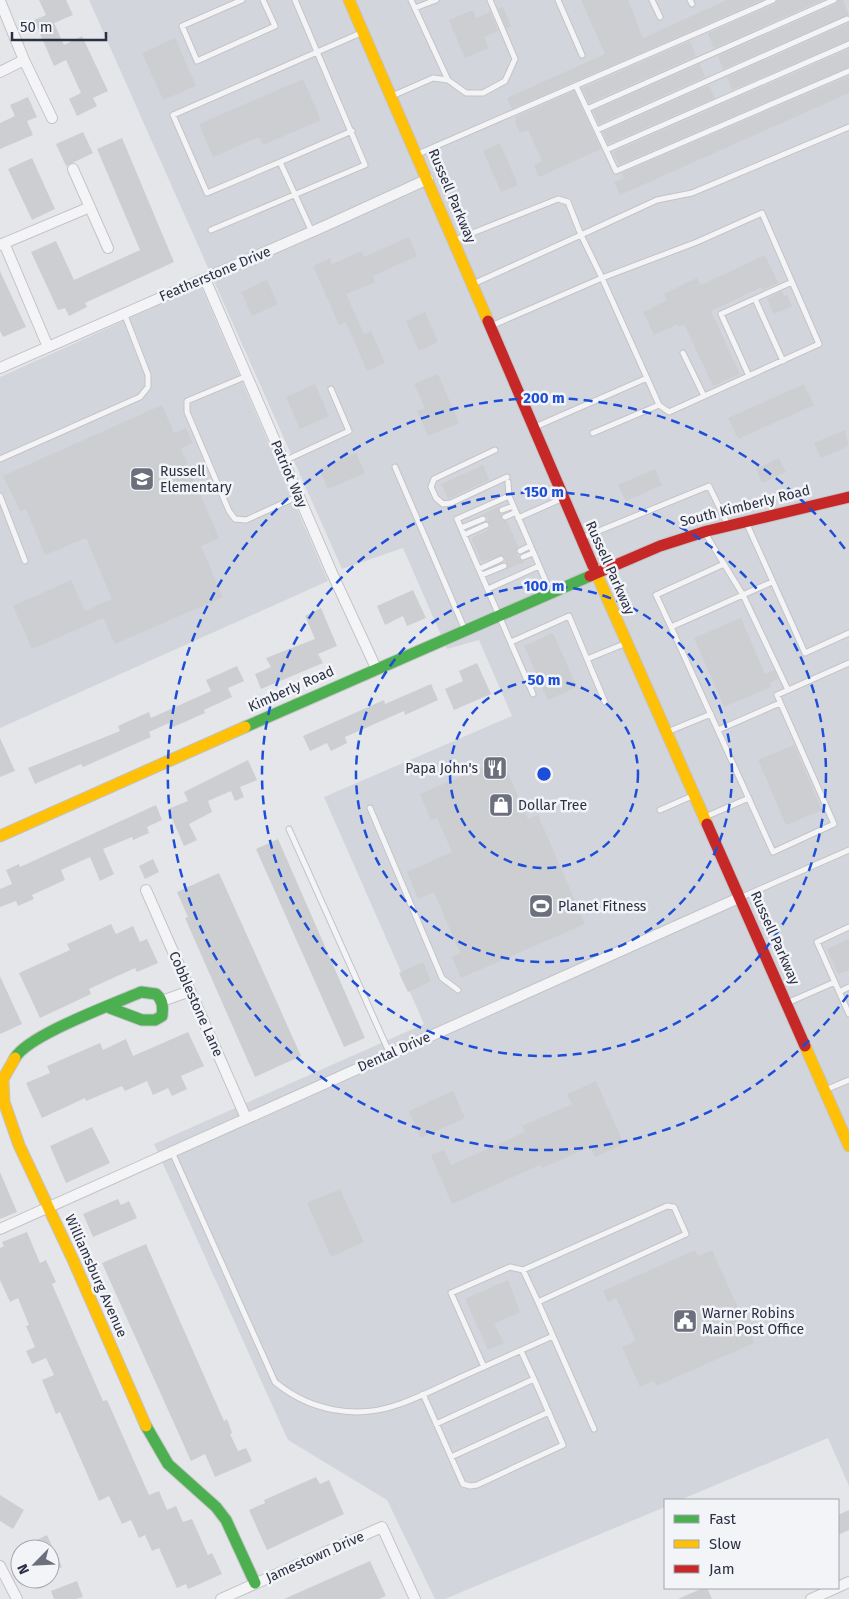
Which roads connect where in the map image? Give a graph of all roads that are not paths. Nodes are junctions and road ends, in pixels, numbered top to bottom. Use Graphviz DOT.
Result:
graph roads {
  1 [pos="0,0"];
  2 [pos="242,0"];
  3 [pos="263,0"];
  4 [pos="295,0"];
  5 [pos="412,0"];
  6 [pos="436,0"];
  7 [pos="490,0"];
  8 [pos="558,0"];
  9 [pos="652,0"];
  10 [pos="773,0"];
  11 [pos="834,0"];
  12 [pos="351,1"];
  13 [pos="415,8"];
  14 [pos="660,17"];
  15 [pos="846,19"];
  16 [pos="363,32"];
  17 [pos="849,44"];
  18 [pos="318,52"];
  19 [pos="582,55"];
  20 [pos="24,60"];
  21 [pos="849,71"];
  22 [pos="0,72"];
  23 [pos="448,80"];
  24 [pos="576,86"];
  25 [pos="392,96"];
  26 [pos="587,109"];
  27 [pos="52,118"];
  28 [pos="849,127"];
  29 [pos="597,130"];
  30 [pos="352,131"];
  31 [pos="606,150"];
  32 [pos="418,154"];
  33 [pos="280,162"];
  34 [pos="73,169"];
  35 [pos="428,179"];
  36 [pos="295,194"];
  37 [pos="90,207"];
  38 [pos="211,230"];
  39 [pos="312,232"];
  40 [pos="581,234"];
  41 [pos="454,240"];
  42 [pos="2,244"];
  43 [pos="108,248"];
  44 [pos="602,278"];
  45 [pos="205,279"];
  46 [pos="792,282"];
  47 [pos="473,284"];
  48 [pos="755,299"];
  49 [pos="124,313"];
  50 [pos="491,326"];
  51 [pos="48,347"];
  52 [pos="683,353"];
  53 [pos="783,361"];
  54 [pos="0,368"];
  55 [pos="247,376"];
  56 [pos="750,376"];
  57 [pos="647,378"];
  58 [pos="331,389"];
  59 [pos="704,396"];
  60 [pos="659,405"];
  61 [pos="534,427"];
  62 [pos="594,433"];
  63 [pos="495,450"];
  64 [pos="0,459"];
  65 [pos="283,461"];
  66 [pos="395,467"];
  67 [pos="0,496"];
  68 [pos="299,496"];
  69 [pos="509,496"];
  70 [pos="849,497"];
  71 [pos="564,498"];
  72 [pos="513,506"];
  73 [pos="502,510"];
  74 [pos="517,515"];
  75 [pos="505,517"];
  76 [pos="483,519"];
  77 [pos="744,519"];
  78 [pos="727,524"];
  79 [pos="486,525"];
  80 [pos="461,528"];
  81 [pos="703,530"];
  82 [pos="464,535"];
  83 [pos="581,539"];
  84 [pos="530,546"];
  85 [pos="520,551"];
  86 [pos="533,553"];
  87 [pos="523,557"];
  88 [pos="501,559"];
  89 [pos="26,561"];
  90 [pos="724,564"];
  91 [pos="504,566"];
  92 [pos="539,566"];
  93 [pos="479,569"];
  94 [pos="596,574"];
  95 [pos="482,575"];
  96 [pos="772,582"];
  97 [pos="488,589"];
  98 [pos="551,594"];
  99 [pos="743,595"];
  100 [pos="499,616"];
  101 [pos="672,627"];
  102 [pos="465,630"];
  103 [pos="849,633"];
  104 [pos="511,642"];
  105 [pos="627,642"];
  106 [pos="587,659"];
  107 [pos="849,663"];
  108 [pos="376,668"];
  109 [pos="788,690"];
  110 [pos="533,694"];
  111 [pos="606,702"];
  112 [pos="780,703"];
  113 [pos="711,714"];
  114 [pos="718,730"];
  115 [pos="667,732"];
  116 [pos="695,795"];
  117 [pos="749,798"];
  118 [pos="370,808"];
  119 [pos="660,810"];
  120 [pos="705,817"];
  121 [pos="289,829"];
  122 [pos="0,836"];
  123 [pos="849,850"];
  124 [pos="146,890"];
  125 [pos="740,897"];
  126 [pos="849,927"];
  127 [pos="835,982"];
  128 [pos="849,987"];
  129 [pos="458,990"];
  130 [pos="190,991"];
  131 [pos="839,992"];
  132 [pos="162,1001"];
  133 [pos="787,1004"];
  134 [pos="848,1007"];
  135 [pos="110,1008"];
  136 [pos="849,1014"];
  137 [pos="390,1054"];
  138 [pos="2,1079"];
  139 [pos="849,1080"];
  140 [pos="824,1090"];
  141 [pos="246,1118"];
  142 [pos="845,1127"];
  143 [pos="849,1146"];
  144 [pos="172,1152"];
  145 [pos="48,1207"];
  146 [pos="0,1229"];
  147 [pos="523,1270"];
  148 [pos="538,1302"];
  149 [pos="553,1336"];
  150 [pos="521,1351"];
  151 [pos="484,1367"];
  152 [pos="534,1379"];
  153 [pos="423,1394"];
  154 [pos="549,1412"];
  155 [pos="436,1424"];
  156 [pos="594,1428"];
  157 [pos="451,1457"];
  158 [pos="0,1566"];
  159 [pos="256,1583"];
  160 [pos="832,1589"];
  161 [pos="17,1599"];
  162 [pos="221,1599"];
  163 [pos="415,1599"];
  164 [pos="810,1599"];
  1 -- 20 [label="street"];
  2 -- 3 [label="lane"];
  4 -- 18 [label="lane"];
  5 -- 13 [label="lane"];
  6 -- 13 [label="lane"];
  7 -- 23 [label="lane"];
  8 -- 19 [label="lane"];
  9 -- 14 [label="lane"];
  10 -- 24 [label="lane"];
  11 -- 26 [label="lane"];
  12 -- 16 [label="street, Russell Parkway"];
  13 -- 23 [label="lane"];
  15 -- 29 [label="lane"];
  16 -- 18 [label="lane"];
  16 -- 25 [label="street, Russell Parkway"];
  17 -- 31 [label="lane"];
  18 -- 30 [label="lane"];
  18 -- 33 [label="lane"];
  20 -- 22 [label="street"];
  20 -- 27 [label="street"];
  21 -- 31 [label="lane"];
  23 -- 25 [label="lane"];
  24 -- 26 [label="lane"];
  24 -- 32 [label="lane"];
  25 -- 32 [label="street, Russell Parkway"];
  26 -- 29 [label="lane"];
  28 -- 40 [label="lane"];
  29 -- 31 [label="lane"];
  30 -- 33 [label="lane"];
  30 -- 36 [label="lane"];
  32 -- 35 [label="street, Russell Parkway"];
  33 -- 36 [label="lane"];
  34 -- 37 [label="street"];
  35 -- 39 [label="street, Featherstone Drive"];
  35 -- 41 [label="street, Russell Parkway"];
  36 -- 38 [label="lane"];
  36 -- 39 [label="lane"];
  37 -- 42 [label="street"];
  37 -- 43 [label="street"];
  39 -- 45 [label="street, Featherstone Drive"];
  40 -- 41 [label="lane"];
  40 -- 44 [label="lane"];
  40 -- 47 [label="lane"];
  41 -- 47 [label="street, Russell Parkway"];
  42 -- 51 [label="street"];
  44 -- 46 [label="lane"];
  44 -- 50 [label="lane"];
  44 -- 57 [label="lane"];
  45 -- 49 [label="street, Featherstone Drive"];
  45 -- 55 [label="street, Patriot Way"];
  46 -- 48 [label="lane"];
  46 -- 53 [label="lane"];
  47 -- 50 [label="street, Russell Parkway"];
  48 -- 53 [label="lane"];
  48 -- 56 [label="lane"];
  49 -- 51 [label="street, Featherstone Drive"];
  49 -- 64 [label="lane"];
  50 -- 61 [label="street, Russell Parkway"];
  51 -- 54 [label="street, Featherstone Drive"];
  52 -- 59 [label="lane"];
  53 -- 56 [label="lane"];
  55 -- 65 [label="street, Patriot Way"];
  55 -- 68 [label="lane"];
  56 -- 59 [label="lane"];
  57 -- 60 [label="lane"];
  57 -- 61 [label="lane"];
  58 -- 65 [label="lane"];
  59 -- 60 [label="lane"];
  60 -- 62 [label="lane"];
  61 -- 71 [label="street, Russell Parkway"];
  63 -- 69 [label="lane"];
  65 -- 68 [label="street, Patriot Way"];
  66 -- 102 [label="lane"];
  67 -- 89 [label="lane"];
  68 -- 108 [label="street, Patriot Way"];
  69 -- 72 [label="lane"];
  69 -- 80 [label="lane"];
  70 -- 77 [label="street, South Kimberly Road"];
  71 -- 74 [label="lane"];
  71 -- 83 [label="street, Russell Parkway"];
  72 -- 73 [label="lane"];
  72 -- 74 [label="lane"];
  74 -- 75 [label="lane"];
  74 -- 84 [label="lane"];
  76 -- 80 [label="lane"];
  77 -- 78 [label="street, South Kimberly Road"];
  77 -- 96 [label="lane"];
  78 -- 81 [label="street, South Kimberly Road"];
  78 -- 83 [label="lane"];
  79 -- 82 [label="lane"];
  80 -- 82 [label="lane"];
  81 -- 90 [label="lane"];
  81 -- 94 [label="street, South Kimberly Road"];
  82 -- 93 [label="lane"];
  83 -- 94 [label="street, Russell Parkway"];
  84 -- 85 [label="lane"];
  84 -- 86 [label="lane"];
  86 -- 87 [label="lane"];
  86 -- 92 [label="lane"];
  88 -- 93 [label="lane"];
  90 -- 99 [label="lane"];
  90 -- 101 [label="lane"];
  91 -- 95 [label="lane"];
  92 -- 97 [label="lane"];
  92 -- 98 [label="lane"];
  93 -- 95 [label="lane"];
  94 -- 98 [label="street, Kimberly Road"];
  94 -- 105 [label="street, Russell Parkway"];
  95 -- 97 [label="lane"];
  96 -- 99 [label="lane"];
  96 -- 103 [label="lane"];
  97 -- 100 [label="lane"];
  98 -- 100 [label="street, Kimberly Road"];
  99 -- 101 [label="lane"];
  99 -- 109 [label="lane"];
  100 -- 102 [label="street, Kimberly Road"];
  100 -- 104 [label="lane"];
  101 -- 113 [label="lane"];
  102 -- 108 [label="street, Kimberly Road"];
  104 -- 106 [label="lane"];
  104 -- 110 [label="lane"];
  105 -- 106 [label="lane"];
  105 -- 115 [label="street, Russell Parkway"];
  106 -- 111 [label="lane"];
  107 -- 109 [label="lane"];
  108 -- 122 [label="street, Kimberly Road"];
  109 -- 112 [label="lane"];
  112 -- 114 [label="lane"];
  112 -- 117 [label="lane"];
  113 -- 114 [label="lane"];
  113 -- 115 [label="lane"];
  114 -- 117 [label="lane"];
  115 -- 116 [label="street, Russell Parkway"];
  116 -- 119 [label="lane"];
  116 -- 120 [label="street, Russell Parkway"];
  117 -- 120 [label="lane"];
  118 -- 129 [label="lane"];
  120 -- 125 [label="street, Russell Parkway"];
  121 -- 137 [label="lane"];
  123 -- 125 [label="lane"];
  124 -- 130 [label="street, Cobblestone Lane"];
  125 -- 133 [label="street, Russell Parkway"];
  125 -- 137 [label="street, Dental Drive"];
  126 -- 127 [label="lane"];
  127 -- 131 [label="lane"];
  127 -- 133 [label="lane"];
  128 -- 131 [label="lane"];
  130 -- 132 [label="street"];
  130 -- 141 [label="street, Cobblestone Lane"];
  131 -- 134 [label="lane"];
  132 -- 135 [label="street, Williamsburg Avenue"];
  132 -- 135 [label="street"];
  133 -- 140 [label="street, Russell Parkway"];
  134 -- 136 [label="lane"];
  135 -- 138 [label="street, Williamsburg Avenue"];
  137 -- 141 [label="street, Dental Drive"];
  138 -- 145 [label="street, Williamsburg Avenue"];
  139 -- 140 [label="lane"];
  140 -- 142 [label="street, Russell Parkway"];
  141 -- 144 [label="street, Dental Drive"];
  142 -- 143 [label="street, Russell Parkway"];
  144 -- 145 [label="street, Dental Drive"];
  144 -- 153 [label="lane"];
  145 -- 146 [label="street, Dental Drive"];
  145 -- 159 [label="street, Williamsburg Avenue"];
  147 -- 148 [label="lane"];
  147 -- 148 [label="lane"];
  147 -- 151 [label="lane"];
  148 -- 149 [label="lane"];
  149 -- 150 [label="lane"];
  149 -- 156 [label="lane"];
  150 -- 151 [label="lane"];
  150 -- 152 [label="lane"];
  151 -- 153 [label="lane"];
  152 -- 154 [label="lane"];
  152 -- 155 [label="lane"];
  153 -- 155 [label="lane"];
  154 -- 157 [label="lane"];
  154 -- 157 [label="lane"];
  155 -- 157 [label="lane"];
  158 -- 161 [label="street"];
  159 -- 162 [label="street, Jamestown Drive"];
  159 -- 163 [label="street, Jamestown Drive"];
  160 -- 164 [label="street"];
}
